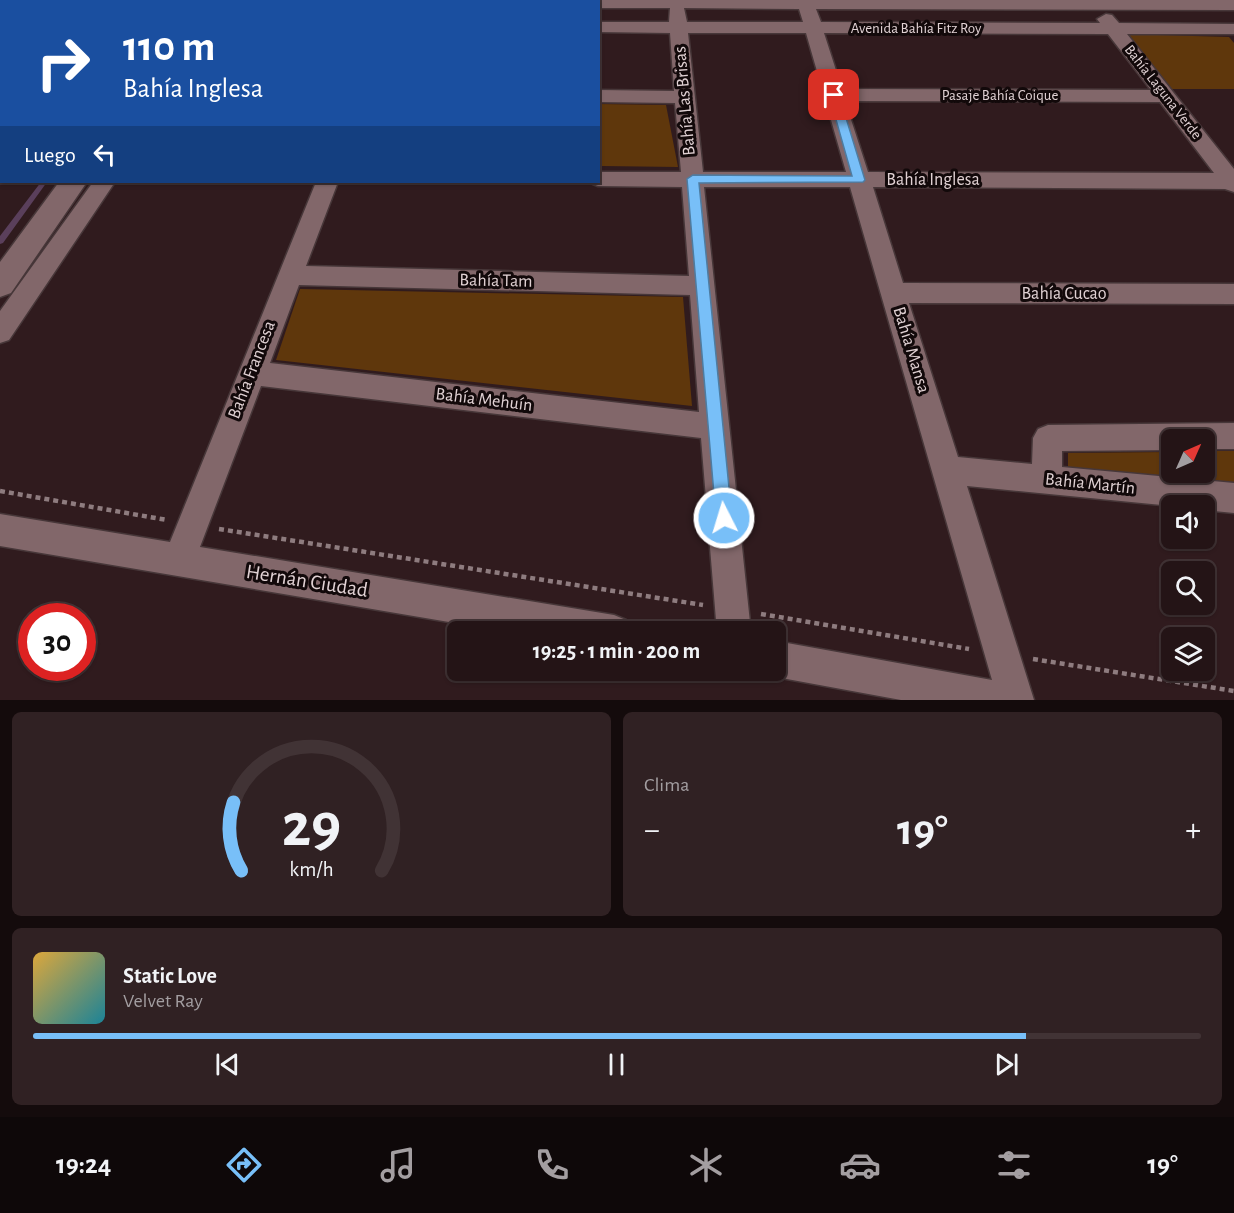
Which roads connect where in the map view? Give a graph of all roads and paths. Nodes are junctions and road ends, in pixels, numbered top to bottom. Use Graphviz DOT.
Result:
graph roads {
  1 [pos="1094,2"];
  2 [pos="1214,2"];
  3 [pos="600,3"];
  4 [pos="1234,5"];
  5 [pos="677,10"];
  6 [pos="808,11"];
  7 [pos="600,27"];
  8 [pos="1114,29"];
  9 [pos="1234,29"];
  10 [pos="834,95"];
  11 [pos="600,96"];
  12 [pos="1166,96"];
  13 [pos="685,97"];
  14 [pos="1209,151"];
  15 [pos="1234,151"];
  16 [pos="600,178"];
  17 [pos="693,179"];
  18 [pos="859,180"];
  19 [pos="73,183"];
  20 [pos="103,183"];
  21 [pos="327,183"];
  22 [pos="1233,183"];
  23 [pos="290,275"];
  24 [pos="0,285"];
  25 [pos="703,286"];
  26 [pos="893,293"];
  27 [pos="1234,294"];
  28 [pos="0,332"];
  29 [pos="252,373"];
  30 [pos="716,427"];
  31 [pos="1234,435"];
  32 [pos="947,470"];
  33 [pos="1046,479"];
  34 [pos="0,491"];
  35 [pos="1234,498"];
  36 [pos="192,524"];
  37 [pos="0,530"];
  38 [pos="179,560"];
  39 [pos="734,620"];
  40 [pos="548,621"];
  41 [pos="1002,654"];
  42 [pos="786,661"];
  43 [pos="1234,691"];
  44 [pos="1000,700"];
  45 [pos="1016,700"];
  1 -- 2 [label="street, Avenida Bahía Fitz Roy"];
  1 -- 6 [label="street, Avenida Bahía Fitz Roy"];
  1 -- 8 [label="street, Bahía Laguna Verde"];
  2 -- 4 [label="street, Avenida Bahía Fitz Roy"];
  3 -- 5 [label="street, Avenida Bahía Fitz Roy"];
  5 -- 6 [label="street, Avenida Bahía Fitz Roy"];
  5 -- 6 [label="street, Avenida Bahía Fitz Roy"];
  5 -- 7 [label="street, Avenida Bahía Fitz Roy"];
  5 -- 13 [label="street, Bahía Las Brisas"];
  6 -- 8 [label="street, Avenida Bahía Fitz Roy"];
  6 -- 10 [label="street, Bahía Mansa"];
  8 -- 9 [label="street, Avenida Bahía Fitz Roy"];
  8 -- 12 [label="street, Bahía Laguna Verde"];
  10 -- 12 [label="street, Pasaje Bahía Coique"];
  10 -- 18 [label="street, Bahía Mansa"];
  11 -- 13 [label="street"];
  12 -- 14 [label="street, Bahía Laguna Verde"];
  13 -- 17 [label="street, Bahía Las Brisas"];
  14 -- 15 [label="street"];
  14 -- 22 [label="street, Bahía Laguna Verde"];
  16 -- 17 [label="street, Bahía Inglesa"];
  17 -- 18 [label="street, Bahía Inglesa"];
  17 -- 25 [label="street, Bahía Las Brisas"];
  18 -- 22 [label="street, Bahía Inglesa"];
  18 -- 26 [label="street, Bahía Mansa"];
  19 -- 24 [label="main road"];
  20 -- 28 [label="street"];
  21 -- 23 [label="street, Bahía Francesa"];
  23 -- 25 [label="street, Bahía Tam"];
  23 -- 29 [label="street, Bahía Francesa"];
  25 -- 30 [label="street, Bahía Las Brisas"];
  26 -- 27 [label="street, Bahía Cucao"];
  26 -- 32 [label="street, Bahía Mansa"];
  29 -- 30 [label="street, Bahía Mehuín"];
  29 -- 36 [label="street, Bahía Francesa"];
  30 -- 39 [label="street, Bahía Las Brisas"];
  31 -- 33 [label="street"];
  32 -- 33 [label="street, Bahía Martín"];
  32 -- 41 [label="street, Bahía Mansa"];
  33 -- 35 [label="street, Bahía Martín"];
  34 -- 36 [label="path"];
  36 -- 38 [label="street, Bahía Francesa"];
  36 -- 39 [label="path"];
  37 -- 38 [label="street, Hernán Ciudad"];
  38 -- 40 [label="street, Hernán Ciudad"];
  39 -- 41 [label="path"];
  41 -- 43 [label="path"];
  41 -- 45 [label="street, Bahía Mansa"];
  42 -- 44 [label="street"];
}
